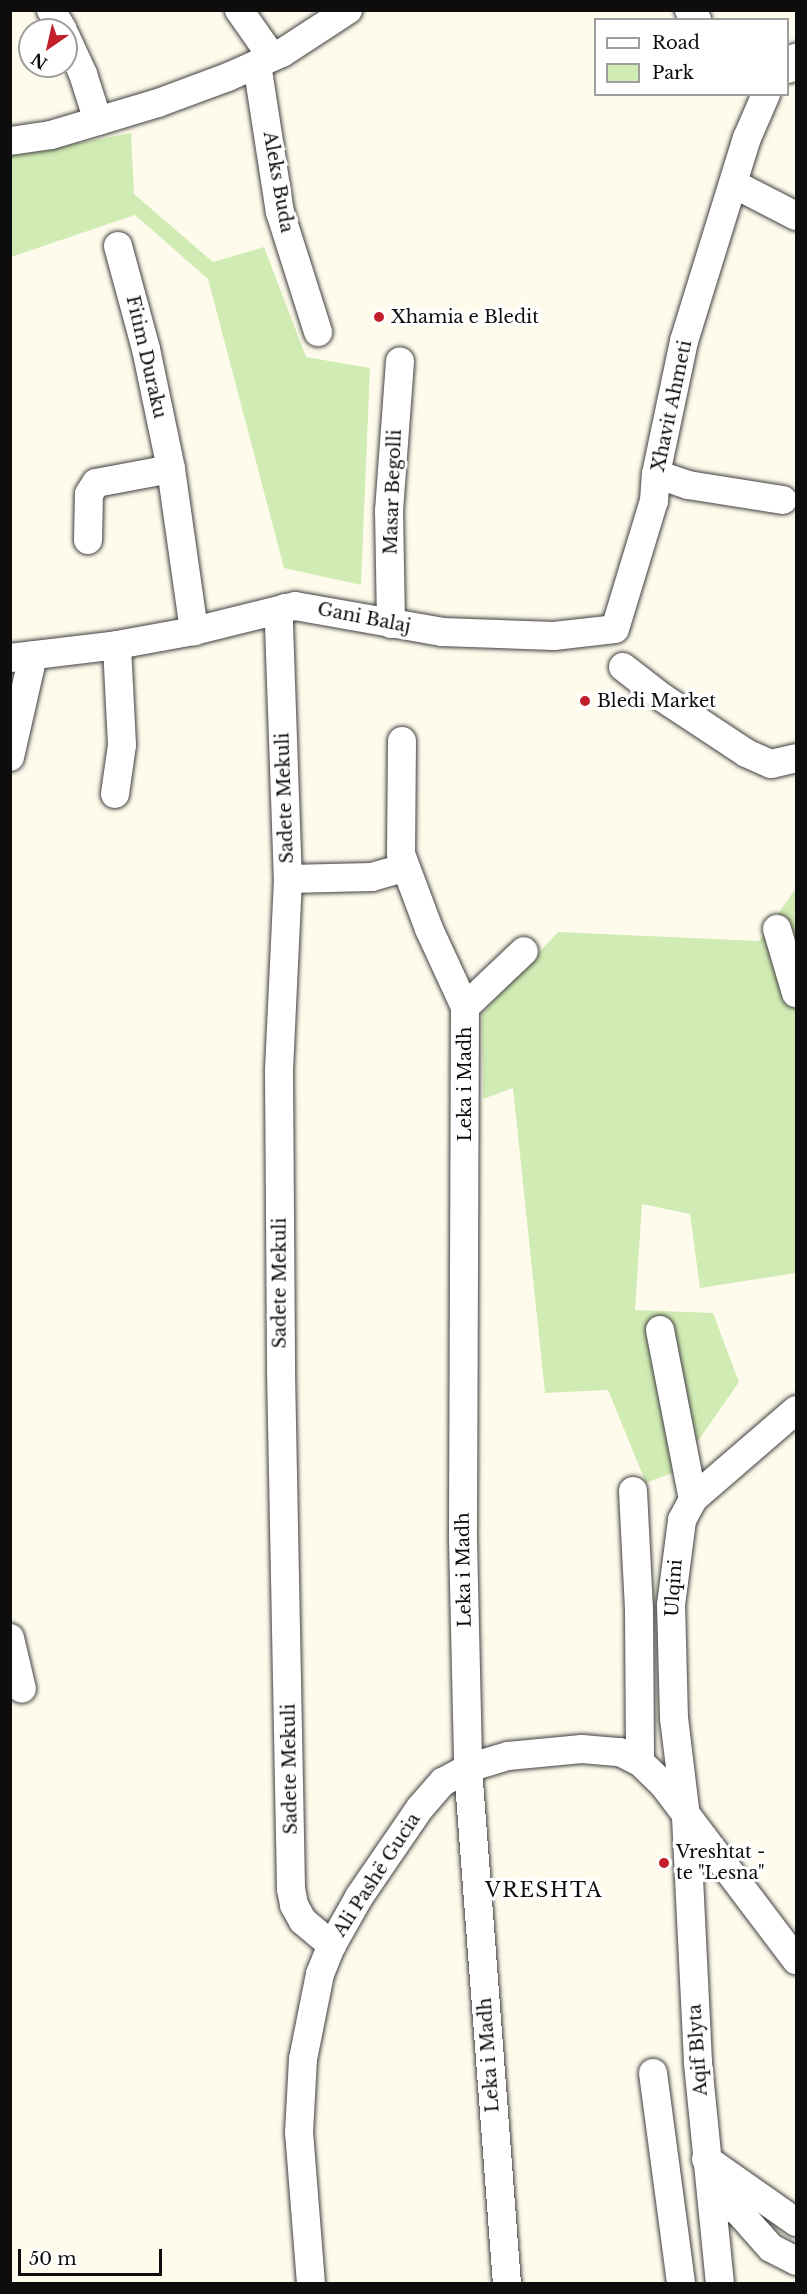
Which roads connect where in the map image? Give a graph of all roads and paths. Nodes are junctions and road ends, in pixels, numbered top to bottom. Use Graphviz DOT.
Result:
graph roads {
  1 [pos="239,10"];
  2 [pos="348,10"];
  3 [pos="265,60"];
  4 [pos="78,63"];
  5 [pos="765,96"];
  6 [pos="98,121"];
  7 [pos="10,141"];
  8 [pos="734,184"];
  9 [pos="796,216"];
  10 [pos="118,246"];
  11 [pos="318,332"];
  12 [pos="400,361"];
  13 [pos="171,469"];
  14 [pos="656,474"];
  15 [pos="783,500"];
  16 [pos="88,540"];
  17 [pos="285,608"];
  18 [pos="391,624"];
  19 [pos="615,629"];
  20 [pos="194,631"];
  21 [pos="117,645"];
  22 [pos="22,657"];
  23 [pos="623,667"];
  24 [pos="402,741"];
  25 [pos="10,757"];
  26 [pos="796,758"];
  27 [pos="115,794"];
  28 [pos="406,867"];
  29 [pos="288,879"];
  30 [pos="777,929"];
  31 [pos="524,951"];
  32 [pos="796,993"];
  33 [pos="465,1007"];
  34 [pos="660,1330"];
  35 [pos="796,1410"];
  36 [pos="633,1491"];
  37 [pos="693,1499"];
  38 [pos="10,1638"];
  39 [pos="22,1689"];
  40 [pos="640,1762"];
  41 [pos="468,1768"];
  42 [pos="686,1817"];
  43 [pos="332,1945"];
  44 [pos="796,1960"];
  45 [pos="653,2073"];
  46 [pos="706,2159"];
  47 [pos="711,2192"];
  48 [pos="796,2222"];
  49 [pos="796,2261"];
  50 [pos="312,2283"];
  51 [pos="507,2283"];
  52 [pos="681,2283"];
  53 [pos="720,2283"];
  1 -- 3 [label="street"];
  2 -- 3 [label="street"];
  3 -- 6 [label="street"];
  3 -- 11 [label="street, Aleks Buda"];
  4 -- 6 [label="street"];
  5 -- 8 [label="street, Xhavit Ahmeti"];
  6 -- 7 [label="street"];
  8 -- 9 [label="street"];
  8 -- 14 [label="street, Xhavit Ahmeti"];
  10 -- 13 [label="street, Fitim Duraku"];
  12 -- 18 [label="street, Masar Begolli"];
  13 -- 16 [label="street"];
  13 -- 20 [label="street, Fitim Duraku"];
  14 -- 15 [label="street"];
  14 -- 19 [label="street, Xhavit Ahmeti"];
  17 -- 18 [label="street, Gani Balaj"];
  17 -- 20 [label="street, Gani Balaj"];
  17 -- 29 [label="street, Sadete Mekuli"];
  18 -- 19 [label="street, Gani Balaj"];
  20 -- 21 [label="street, Gani Balaj"];
  21 -- 22 [label="street, Gani Balaj"];
  21 -- 27 [label="street"];
  22 -- 25 [label="street"];
  23 -- 26 [label="street"];
  24 -- 28 [label="street, Leka i Madh"];
  28 -- 29 [label="street"];
  28 -- 33 [label="street, Leka i Madh"];
  29 -- 43 [label="street, Sadete Mekuli"];
  30 -- 32 [label="street"];
  31 -- 33 [label="street"];
  33 -- 41 [label="street, Leka i Madh"];
  34 -- 37 [label="street"];
  35 -- 37 [label="street, Ulqini"];
  36 -- 40 [label="street, Ulqini"];
  37 -- 42 [label="street, Ulqini"];
  38 -- 39 [label="street"];
  40 -- 41 [label="street, Ali Pashë Gucia"];
  40 -- 42 [label="street, Ali Pashë Gucia"];
  41 -- 43 [label="street, Ali Pashë Gucia"];
  41 -- 51 [label="street, Leka i Madh"];
  42 -- 44 [label="street, Ali Pashë Gucia"];
  42 -- 46 [label="street, Aqif Blyta"];
  43 -- 50 [label="street, Ali Pashë Gucia"];
  45 -- 52 [label="street"];
  46 -- 47 [label="street, Aqif Blyta"];
  46 -- 48 [label="street"];
  47 -- 49 [label="street"];
  47 -- 53 [label="street, Aqif Blyta"];
}
